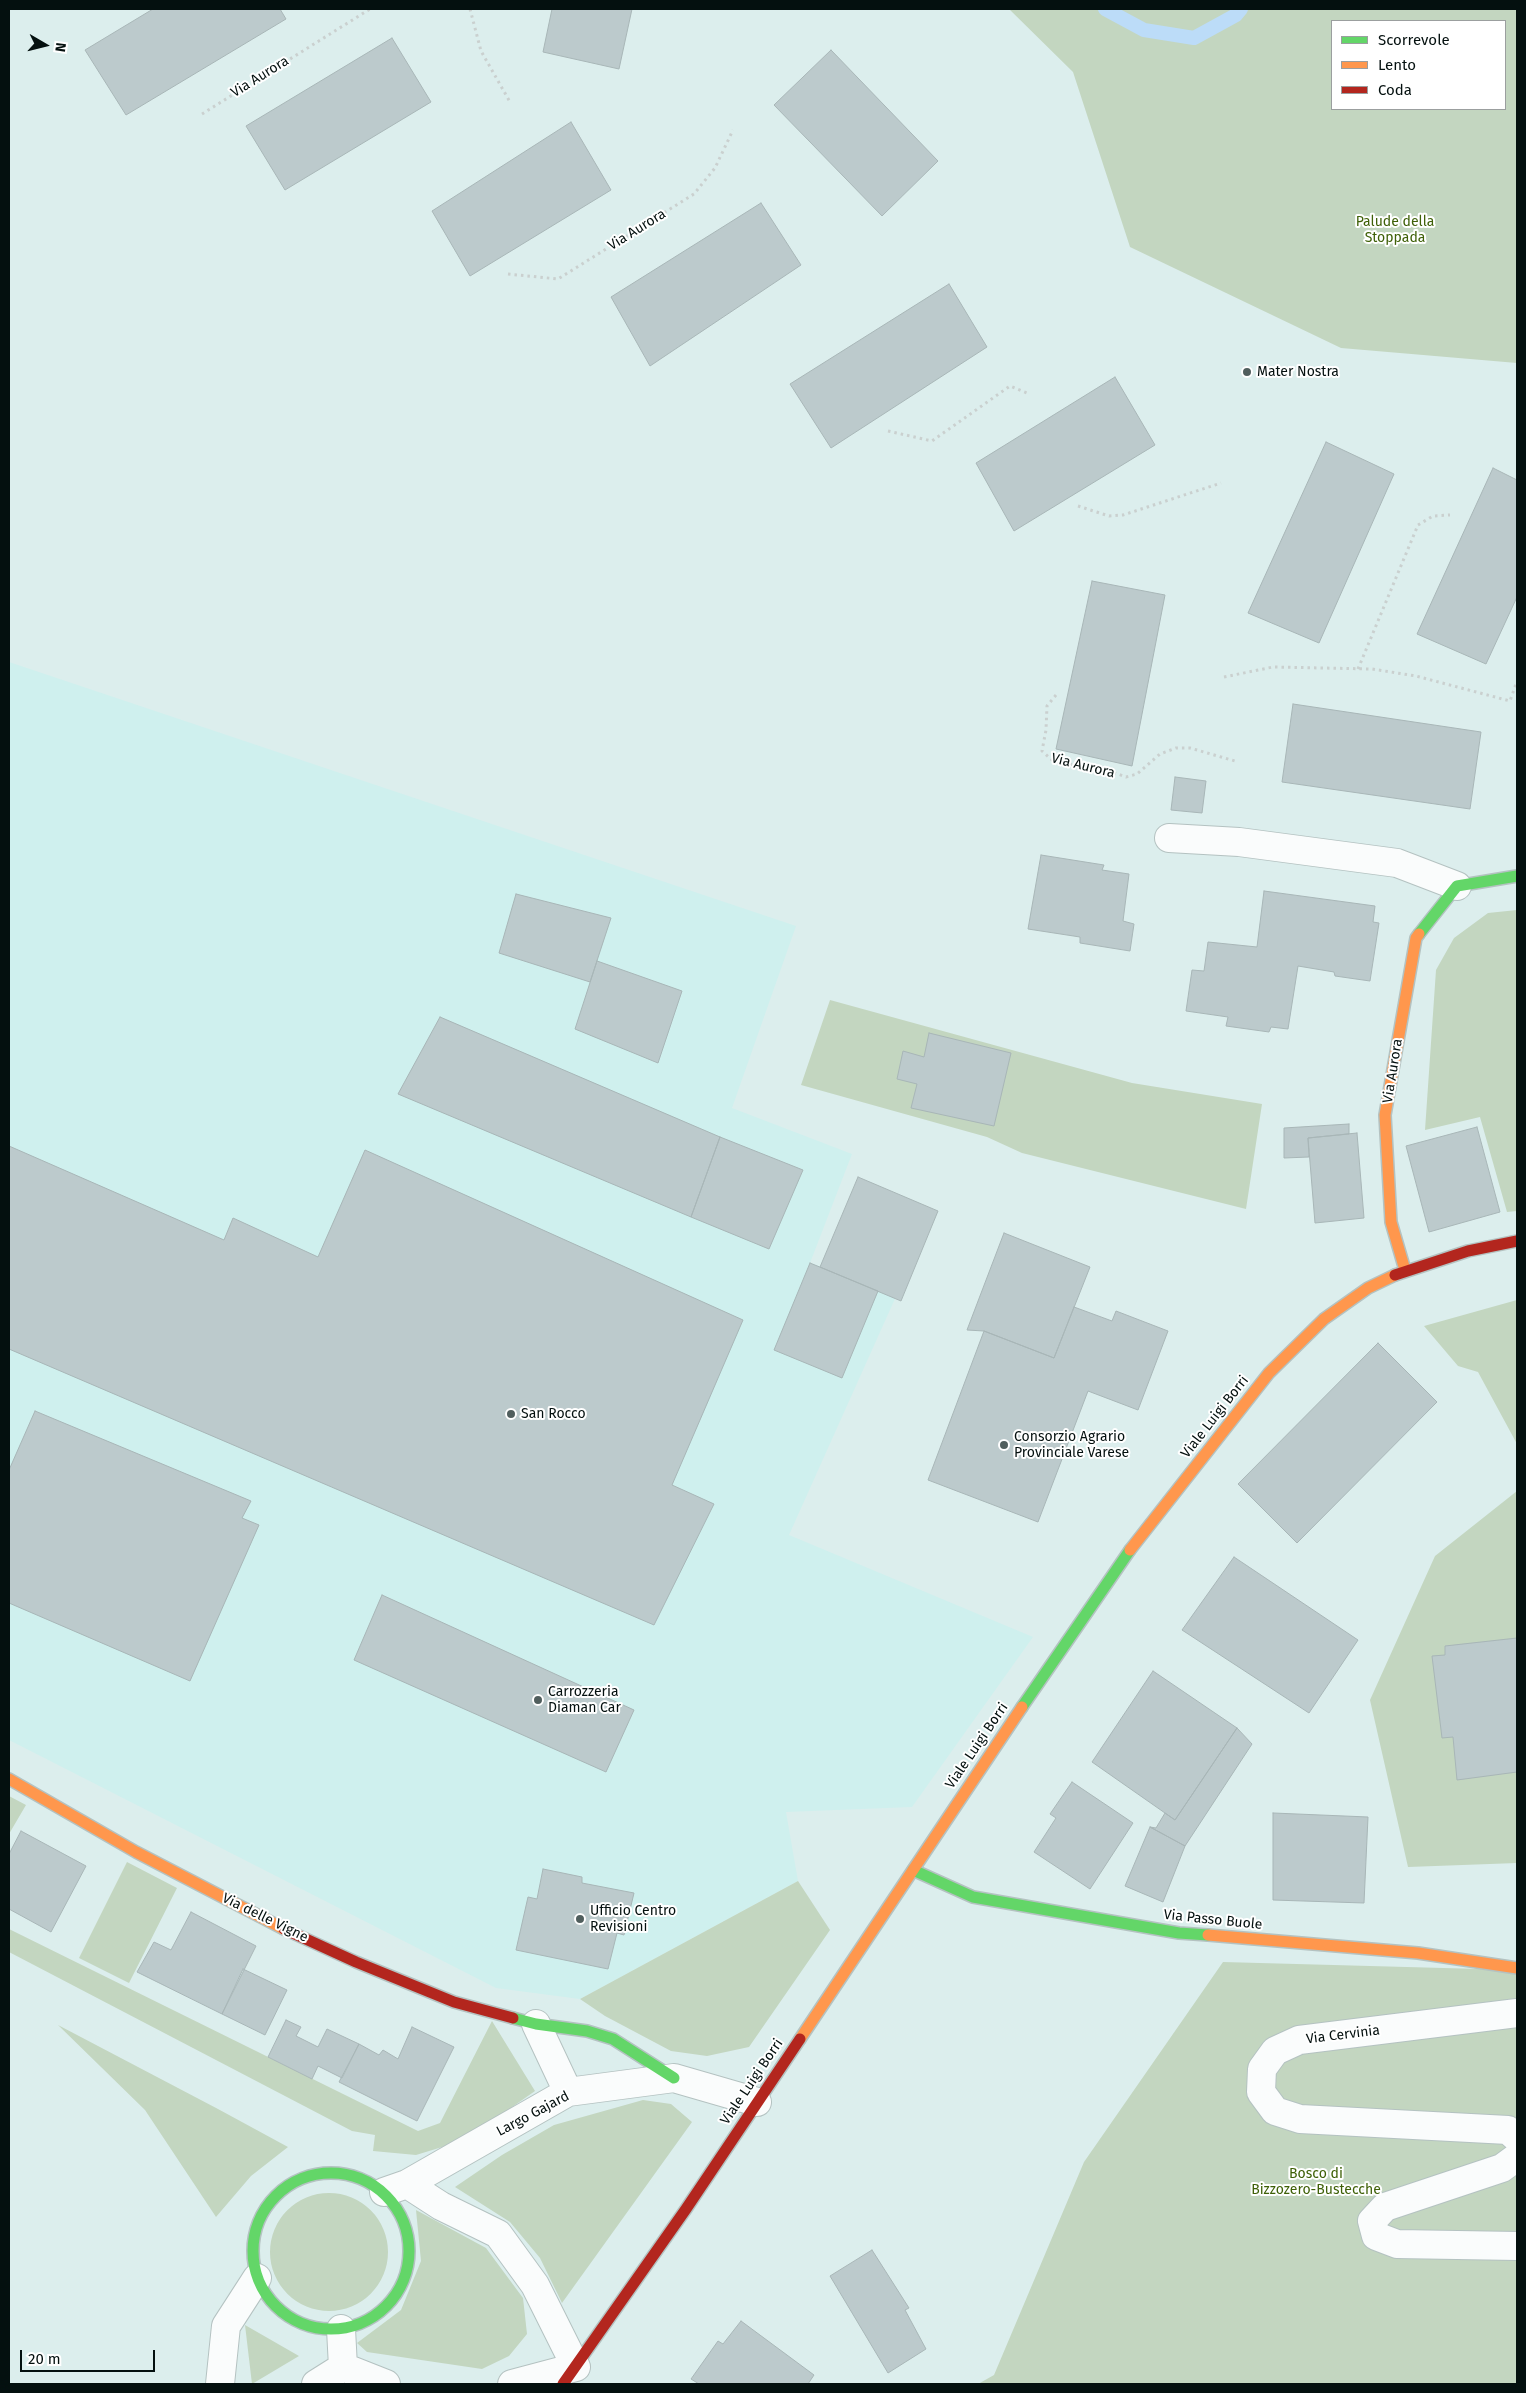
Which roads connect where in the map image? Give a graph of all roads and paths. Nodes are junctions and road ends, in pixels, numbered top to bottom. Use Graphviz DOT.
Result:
graph roads {
  1 [pos="370,9"];
  2 [pos="470,9"];
  3 [pos="510,102"];
  4 [pos="202,114"];
  5 [pos="733,130"];
  6 [pos="508,274"];
  7 [pos="1030,394"];
  8 [pos="888,431"];
  9 [pos="1221,483"];
  10 [pos="1078,506"];
  11 [pos="1450,515"];
  12 [pos="1358,669"];
  13 [pos="1224,677"];
  14 [pos="1517,681"];
  15 [pos="1056,695"];
  16 [pos="1235,761"];
  17 [pos="1169,838"];
  18 [pos="1517,876"];
  19 [pos="1457,886"];
  20 [pos="1517,1241"];
  21 [pos="1405,1270"];
  22 [pos="9,1779"];
  23 [pos="912,1870"];
  24 [pos="1517,1968"];
  25 [pos="1517,2013"];
  26 [pos="536,2024"];
  27 [pos="674,2078"];
  28 [pos="568,2092"];
  29 [pos="757,2102"];
  30 [pos="1517,2138"];
  31 [pos="1517,2157"];
  32 [pos="395,2188"];
  33 [pos="1517,2246"];
  34 [pos="257,2278"];
  35 [pos="341,2329"];
  36 [pos="342,2367"];
  37 [pos="570,2376"];
  38 [pos="220,2384"];
  39 [pos="316,2384"];
  40 [pos="386,2384"];
  41 [pos="512,2384"];
  1 -- 4 [label="path, Via Aurora"];
  2 -- 3 [label="path"];
  5 -- 6 [label="path, Via Aurora"];
  7 -- 8 [label="path"];
  9 -- 10 [label="path"];
  11 -- 12 [label="path"];
  12 -- 13 [label="path"];
  12 -- 14 [label="path"];
  15 -- 16 [label="path, Via Aurora"];
  17 -- 19 [label="street"];
  18 -- 19 [label="street"];
  19 -- 21 [label="street, Via Aurora"];
  20 -- 21 [label="street, Viale Luigi Borri"];
  21 -- 23 [label="street, Viale Luigi Borri"];
  22 -- 26 [label="street, Via delle Vigne"];
  23 -- 24 [label="street, Via Passo Buole"];
  23 -- 29 [label="street, Viale Luigi Borri"];
  25 -- 30 [label="street, Via Cervinia"];
  26 -- 27 [label="street, Via delle Vigne"];
  26 -- 28 [label="street"];
  27 -- 28 [label="street, Largo Gajard"];
  27 -- 29 [label="street, Largo Gajard"];
  28 -- 32 [label="street, Largo Gajard"];
  29 -- 37 [label="street, Viale Luigi Borri"];
  31 -- 33 [label="street"];
  32 -- 34 [label="street"];
  32 -- 35 [label="street"];
  32 -- 37 [label="street"];
  34 -- 35 [label="street"];
  34 -- 38 [label="street"];
  35 -- 36 [label="street"];
  36 -- 39 [label="street"];
  36 -- 40 [label="street"];
  37 -- 41 [label="street"];
}
